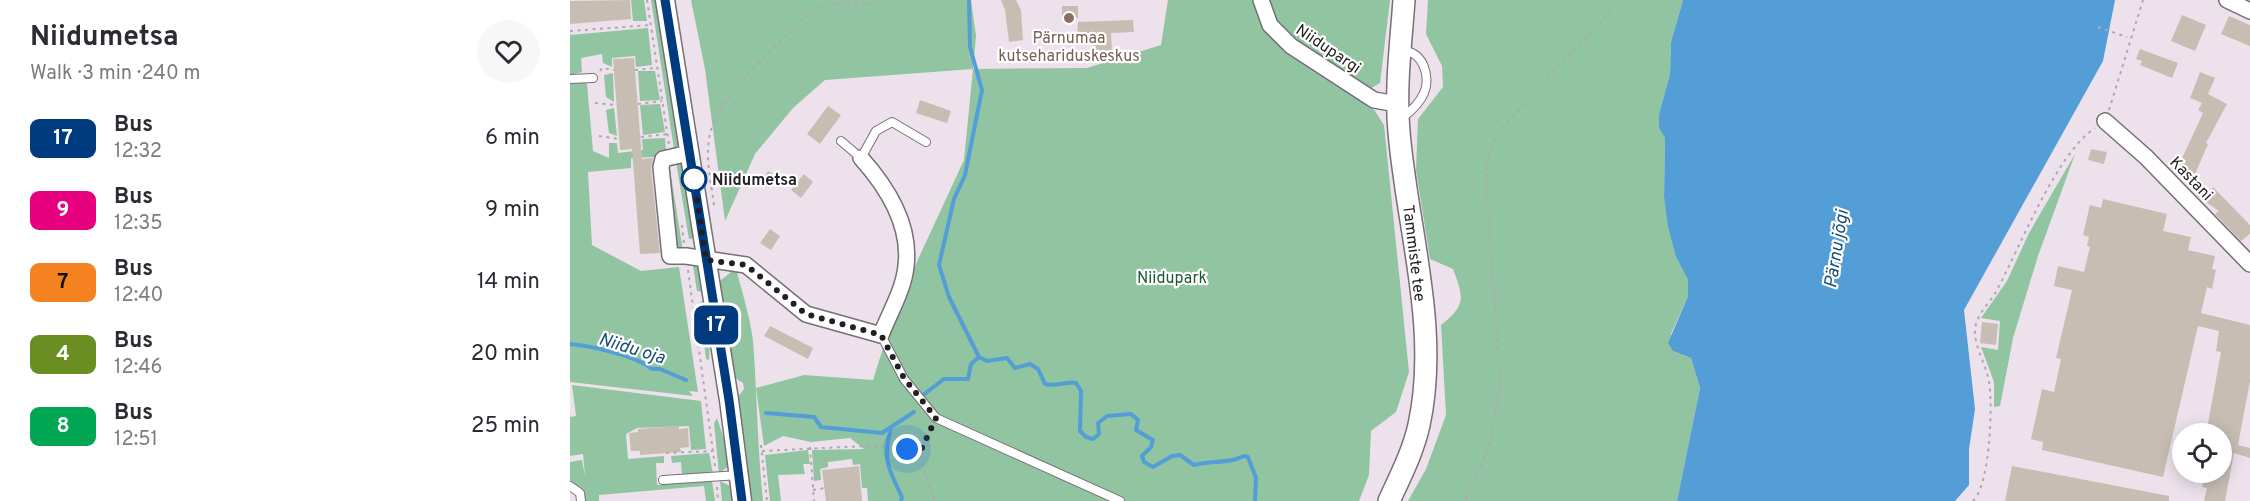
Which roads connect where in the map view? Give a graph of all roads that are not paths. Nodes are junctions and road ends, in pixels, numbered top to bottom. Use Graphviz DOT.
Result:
graph roads {
  1 [pos="665,0"];
  2 [pos="1261,0"];
  3 [pos="1404,0"];
  4 [pos="2228,0"];
  5 [pos="2250,11"];
  6 [pos="593,78"];
  7 [pos="570,79"];
  8 [pos="1398,112"];
  9 [pos="2105,121"];
  10 [pos="841,141"];
  11 [pos="926,142"];
  12 [pos="689,153"];
  13 [pos="861,158"];
  14 [pos="706,260"];
  15 [pos="2250,264"];
  16 [pos="881,335"];
  17 [pos="739,475"];
  18 [pos="663,480"];
  19 [pos="570,486"];
  20 [pos="581,501"];
  21 [pos="742,501"];
  22 [pos="1120,501"];
  23 [pos="1389,501"];
  1 -- 12 [label="street"];
  2 -- 8 [label="street, Niidupargi"];
  3 -- 8 [label="main road, Tammiste tee"];
  4 -- 5 [label="street"];
  6 -- 7 [label="lane"];
  8 -- 23 [label="main road, Tammiste tee"];
  9 -- 15 [label="street, Kastani"];
  10 -- 13 [label="lane"];
  11 -- 13 [label="lane"];
  12 -- 14 [label="street"];
  12 -- 14 [label="street"];
  13 -- 16 [label="street"];
  14 -- 16 [label="street"];
  14 -- 17 [label="street"];
  16 -- 22 [label="lane"];
  17 -- 18 [label="lane"];
  17 -- 21 [label="street"];
  19 -- 20 [label="lane"];
}
